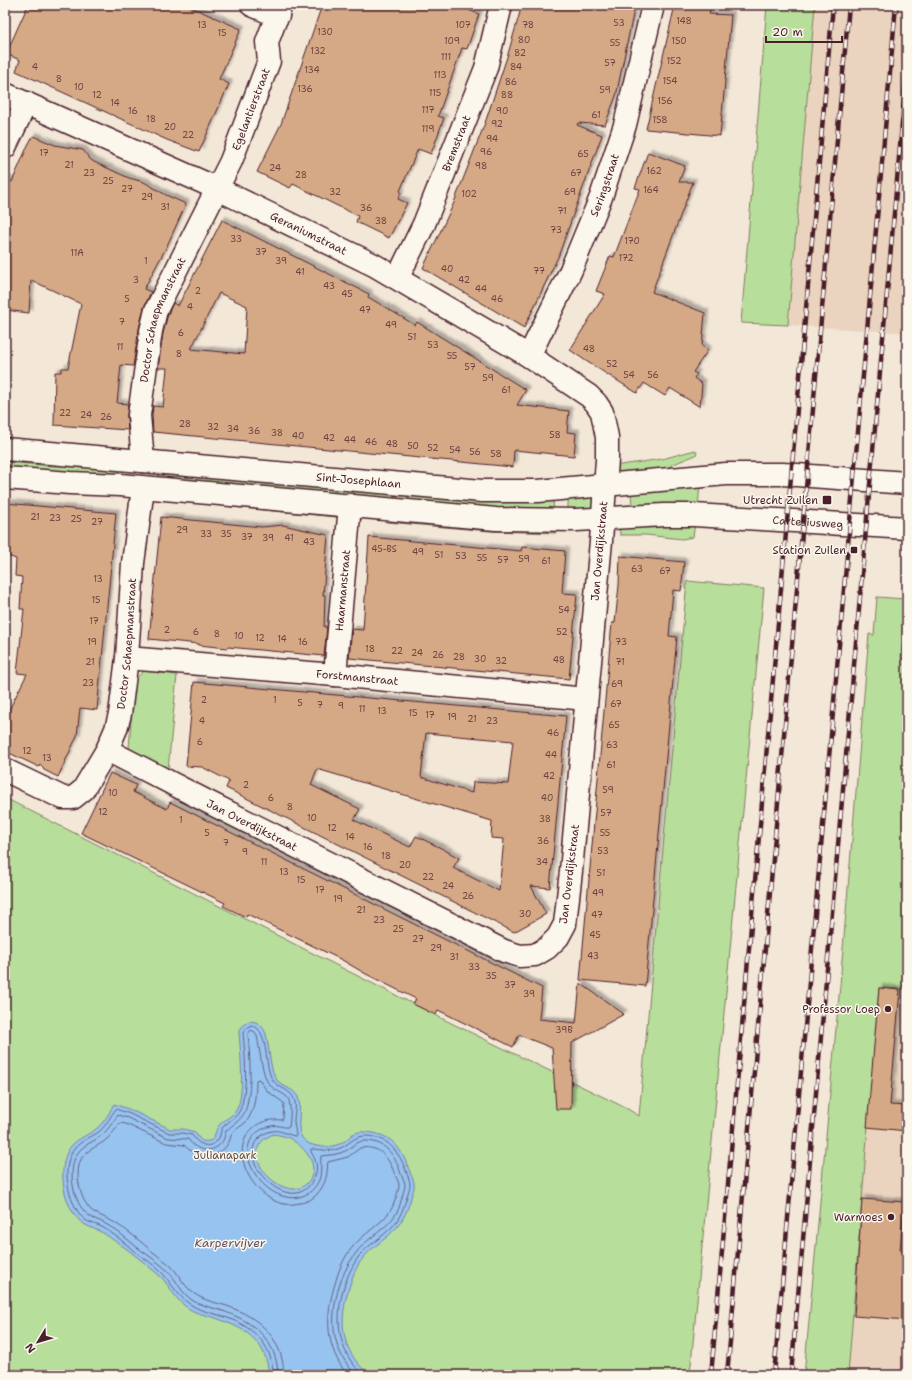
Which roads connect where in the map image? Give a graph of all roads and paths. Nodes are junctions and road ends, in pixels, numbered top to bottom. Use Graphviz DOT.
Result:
graph roads {
  1 [pos="252,5"];
  2 [pos="501,5"];
  3 [pos="653,5"];
  4 [pos="280,10"];
  5 [pos="5,94"];
  6 [pos="26,103"];
  7 [pos="5,147"];
  8 [pos="216,188"];
  9 [pos="398,277"];
  10 [pos="529,356"];
  11 [pos="596,403"];
  12 [pos="5,449"];
  13 [pos="142,451"];
  14 [pos="5,478"];
  15 [pos="907,483"];
  16 [pos="605,485"];
  17 [pos="142,496"];
  18 [pos="350,505"];
  19 [pos="602,519"];
  20 [pos="907,528"];
  21 [pos="127,658"];
  22 [pos="335,675"];
  23 [pos="586,699"];
  24 [pos="107,750"];
  25 [pos="5,770"];
  1 -- 4 [label="street"];
  2 -- 9 [label="street, Bremstraat"];
  3 -- 10 [label="street, Seringstraat"];
  4 -- 8 [label="street, Egelantierstraat"];
  5 -- 6 [label="street, Geraniumstraat"];
  6 -- 7 [label="street"];
  6 -- 8 [label="street, Geraniumstraat"];
  8 -- 9 [label="street, Geraniumstraat"];
  8 -- 13 [label="street, Doctor Schaepmanstraat"];
  9 -- 10 [label="street, Geraniumstraat"];
  10 -- 11 [label="street, Geraniumstraat"];
  11 -- 16 [label="street, Jan Overdijkstraat"];
  12 -- 13 [label="street, Sint-Josephlaan"];
  13 -- 16 [label="street, Sint-Josephlaan"];
  14 -- 17 [label="street"];
  15 -- 16 [label="street, Sint-Josephlaan"];
  16 -- 19 [label="street, Jan Overdijkstraat"];
  17 -- 18 [label="street"];
  17 -- 21 [label="street, Doctor Schaepmanstraat"];
  18 -- 19 [label="street"];
  18 -- 22 [label="street, Haarmanstraat"];
  19 -- 20 [label="street, Cartesiusweg"];
  19 -- 23 [label="street, Jan Overdijkstraat"];
  21 -- 22 [label="street, Forstmanstraat"];
  21 -- 24 [label="street, Doctor Schaepmanstraat"];
  22 -- 23 [label="street, Forstmanstraat"];
  23 -- 24 [label="street, Jan Overdijkstraat"];
  24 -- 25 [label="street, Doctor Schaepmanstraat"];
}
